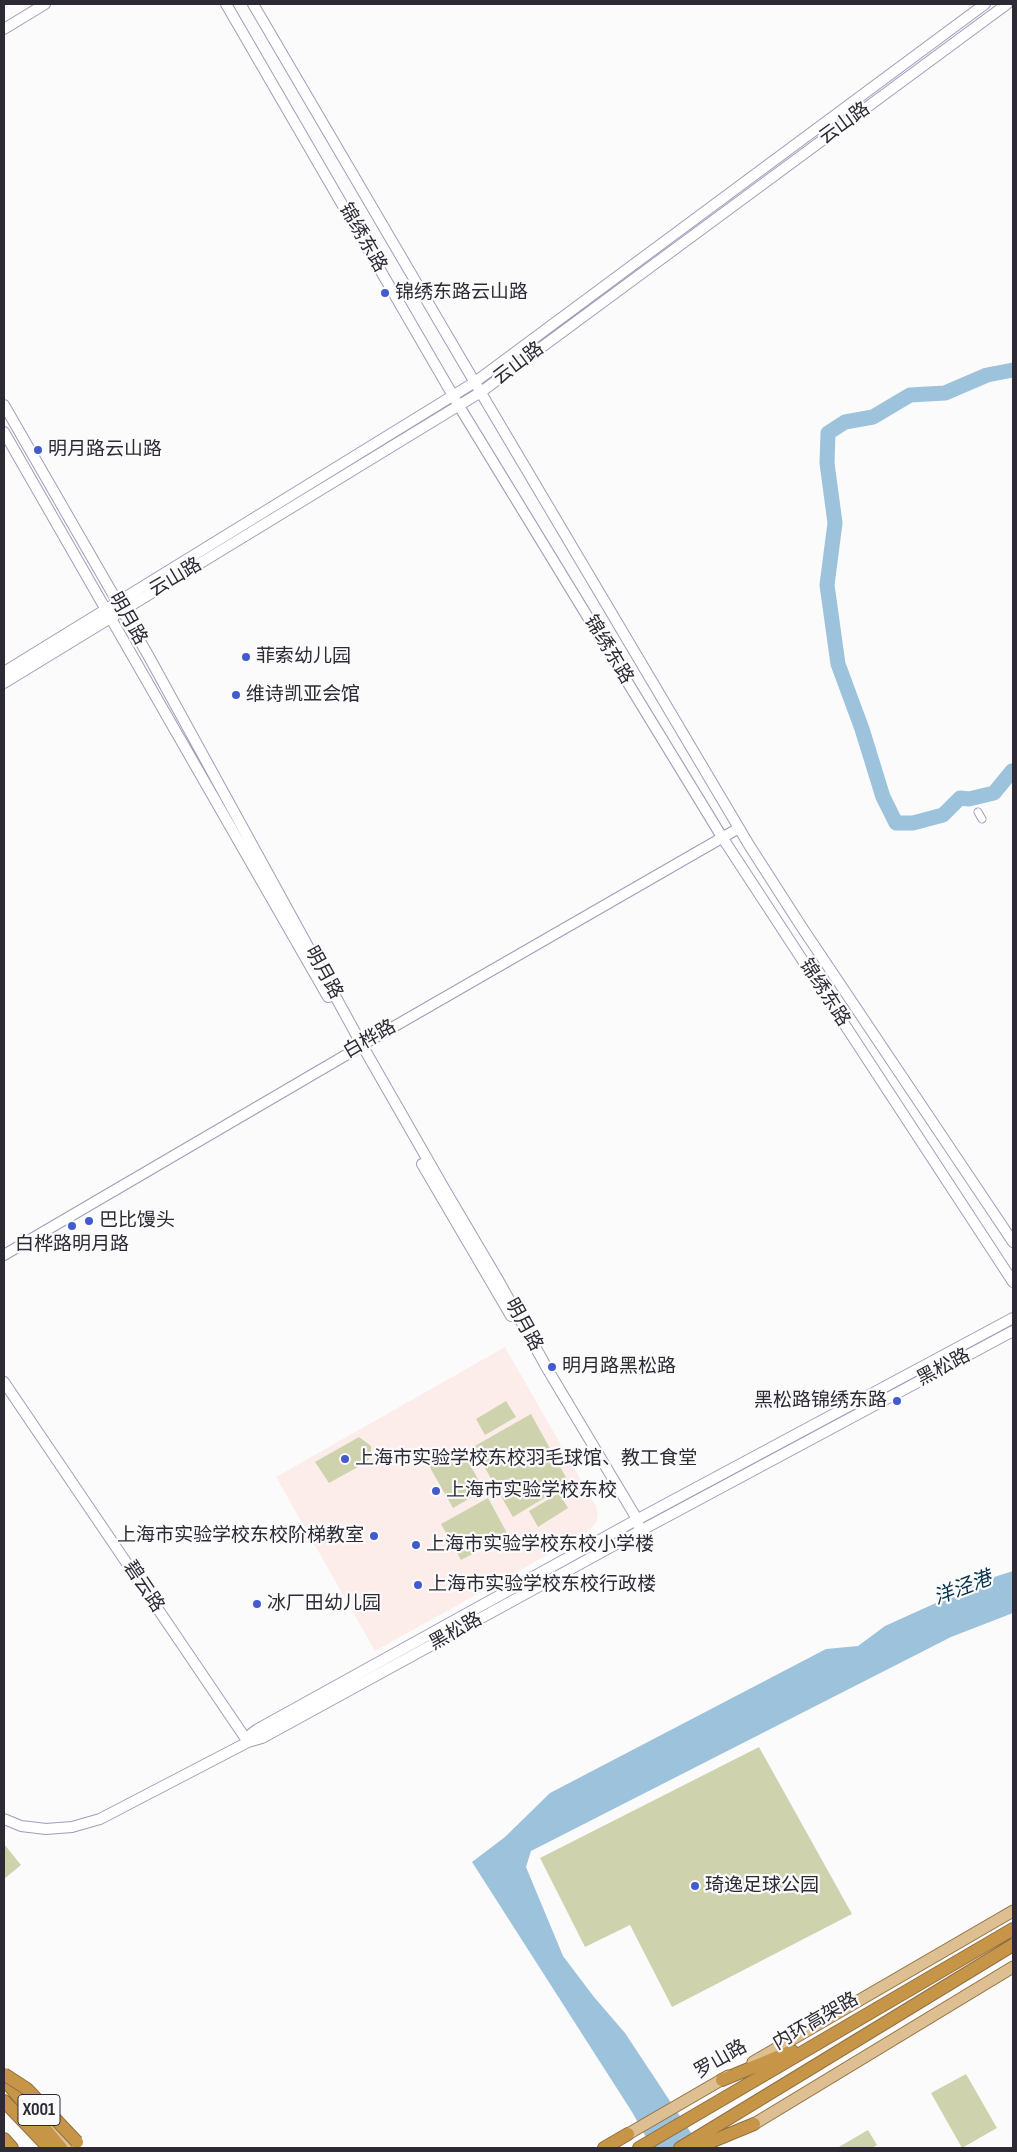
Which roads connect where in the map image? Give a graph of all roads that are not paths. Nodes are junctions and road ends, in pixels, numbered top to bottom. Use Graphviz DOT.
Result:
graph roads {
  1 [pos="45,4"];
  2 [pos="226,4"];
  3 [pos="253,4"];
  4 [pos="984,4"];
  5 [pos="1007,4"];
  6 [pos="4,29"];
  7 [pos="475,382"];
  8 [pos="481,392"];
  9 [pos="453,396"];
  10 [pos="4,405"];
  11 [pos="459,406"];
  12 [pos="4,432"];
  13 [pos="119,606"];
  14 [pos="107,613"];
  15 [pos="4,672"];
  16 [pos="4,683"];
  17 [pos="978,812"];
  18 [pos="982,819"];
  19 [pos="739,828"];
  20 [pos="722,837"];
  21 [pos="360,1046"];
  22 [pos="1013,1242"];
  23 [pos="4,1255"];
  24 [pos="1013,1282"];
  25 [pos="1013,1318"];
  26 [pos="1013,1331"];
  27 [pos="4,1382"];
  28 [pos="634,1521"];
  29 [pos="640,1531"];
  30 [pos="248,1742"];
  31 [pos="4,1819"];
  32 [pos="1013,1911"];
  33 [pos="1013,1929"];
  34 [pos="1013,1945"];
  35 [pos="1013,1967"];
  36 [pos="838,2032"];
  37 [pos="4,2074"];
  38 [pos="4,2079"];
  39 [pos="722,2080"];
  40 [pos="4,2101"];
  41 [pos="754,2124"];
  42 [pos="628,2134"];
  43 [pos="4,2139"];
  44 [pos="79,2147"];
  45 [pos="12,2148"];
  46 [pos="49,2148"];
  47 [pos="61,2148"];
  48 [pos="604,2148"];
  49 [pos="608,2148"];
  50 [pos="638,2148"];
  51 [pos="680,2148"];
  52 [pos="696,2148"];
  53 [pos="714,2148"];
  1 -- 6 [label="main road"];
  2 -- 9 [label="main road, 锦绣东路"];
  3 -- 7 [label="main road, 锦绣东路"];
  4 -- 7 [label="main road, 云山路"];
  5 -- 8 [label="main road, 云山路"];
  7 -- 8 [label="main road, 锦绣东路"];
  7 -- 9 [label="main road, 云山路"];
  8 -- 11 [label="main road, 云山路"];
  8 -- 19 [label="main road, 锦绣东路"];
  9 -- 11 [label="main road, 锦绣东路"];
  9 -- 13 [label="main road, 云山路"];
  10 -- 13 [label="main road, 明月路"];
  11 -- 13 [label="main road, 云山路"];
  11 -- 20 [label="main road, 锦绣东路"];
  12 -- 14 [label="main road, 明月路"];
  13 -- 14 [label="main road, 云山路"];
  13 -- 21 [label="main road, 明月路"];
  14 -- 15 [label="main road, 云山路"];
  14 -- 16 [label="main road, 云山路"];
  14 -- 21 [label="main road, 明月路"];
  17 -- 18 [label="street"];
  19 -- 20 [label="main road, 白桦路"];
  19 -- 22 [label="main road, 锦绣东路"];
  20 -- 21 [label="main road, 白桦路"];
  20 -- 24 [label="main road, 锦绣东路"];
  21 -- 23 [label="main road, 白桦路"];
  21 -- 28 [label="main road, 明月路"];
  25 -- 28 [label="main road"];
  26 -- 29 [label="main road, 黑松路"];
  27 -- 30 [label="main road, 碧云路"];
  28 -- 29 [label="main road, 明月路"];
  28 -- 30 [label="main road"];
  29 -- 30 [label="main road, 黑松路"];
  30 -- 31 [label="main road, 黑松路"];
  32 -- 39 [label="main road, 罗山路"];
  33 -- 36 [label="highway, 内环高架路"];
  34 -- 51 [label="highway, 内环高架路"];
  35 -- 41 [label="main road"];
  36 -- 39 [label="highway"];
  36 -- 50 [label="highway, 内环高架路"];
  37 -- 44 [label="highway, bridge"];
  38 -- 47 [label="highway, X001"];
  39 -- 42 [label="main road, 罗山路"];
  40 -- 46 [label="highway"];
  41 -- 52 [label="highway"];
  41 -- 53 [label="highway"];
  42 -- 48 [label="highway"];
  42 -- 49 [label="highway"];
  43 -- 45 [label="highway, X001"];
}
